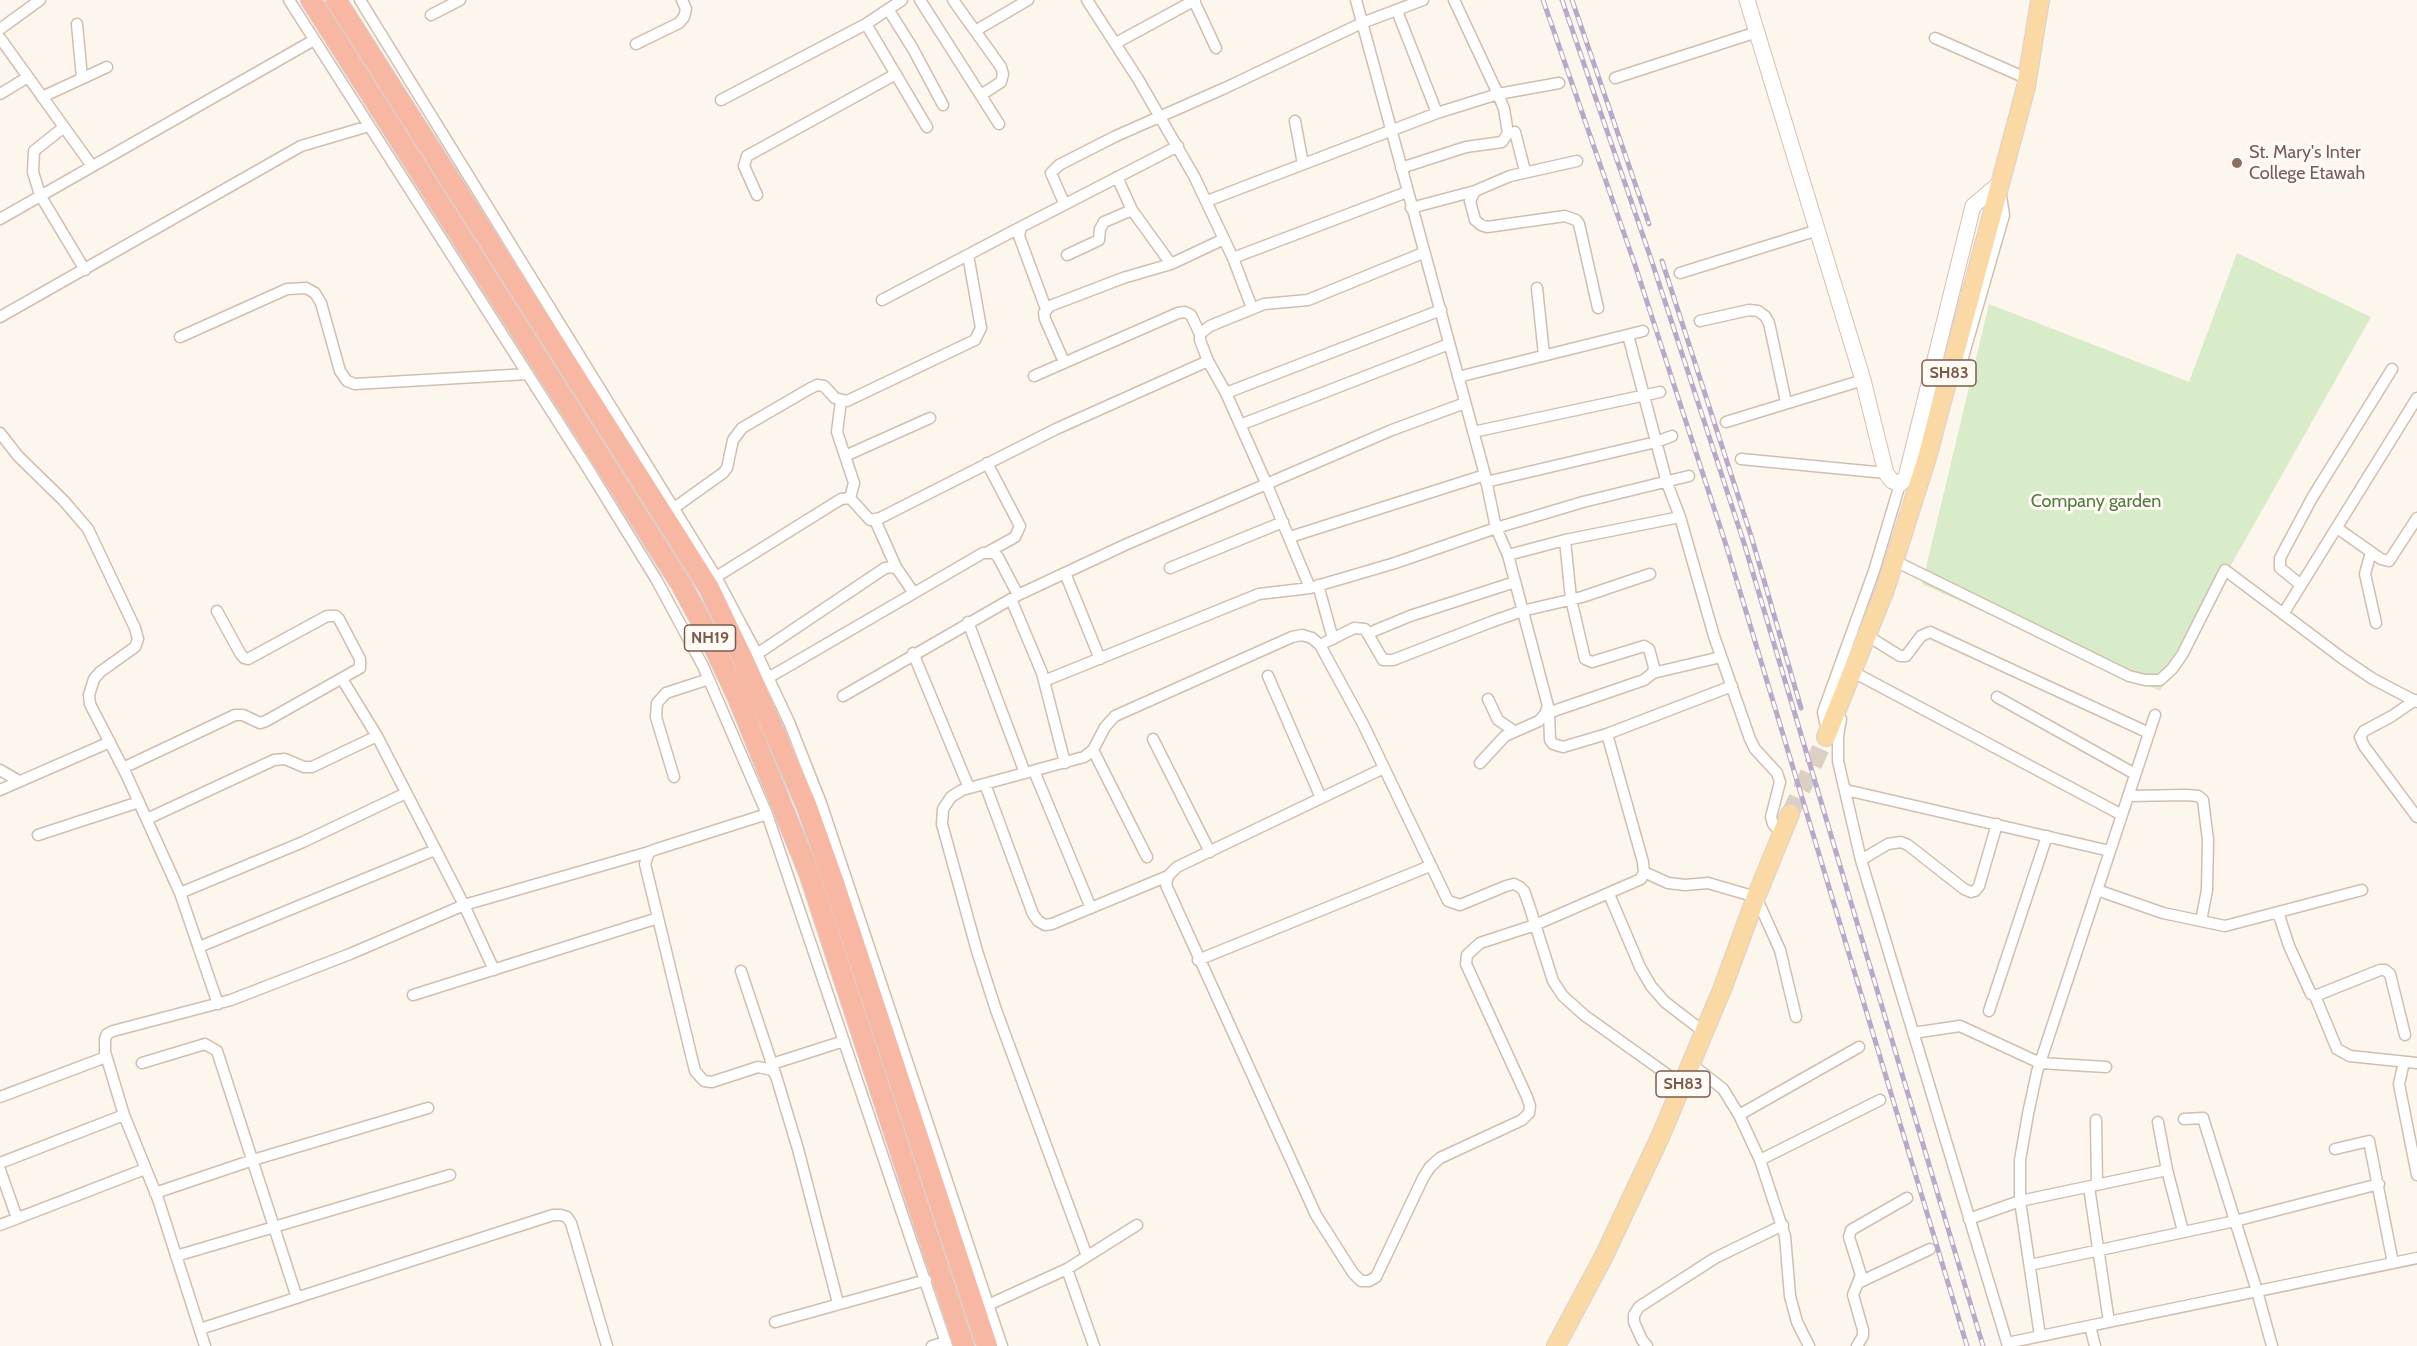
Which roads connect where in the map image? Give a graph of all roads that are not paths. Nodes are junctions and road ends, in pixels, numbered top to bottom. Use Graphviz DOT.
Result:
graph roads {
  1 [pos="40,0"];
  2 [pos="289,0"];
  3 [pos="310,0"];
  4 [pos="336,0"];
  5 [pos="360,0"];
  6 [pos="460,0"];
  7 [pos="682,0"];
  8 [pos="902,0"];
  9 [pos="920,0"];
  10 [pos="953,0"];
  11 [pos="1028,0"];
  12 [pos="1087,0"];
  13 [pos="1194,0"];
  14 [pos="1356,0"];
  15 [pos="1420,0"];
  16 [pos="1454,0"];
  17 [pos="1747,0"];
  18 [pos="2040,0"];
  19 [pos="888,9"];
  20 [pos="1397,11"];
  21 [pos="431,15"];
  22 [pos="1362,22"];
  23 [pos="77,24"];
  24 [pos="866,24"];
  25 [pos="0,30"];
  26 [pos="975,31"];
  27 [pos="1756,32"];
  28 [pos="0,38"];
  29 [pos="1935,39"];
  30 [pos="314,40"];
  31 [pos="1116,43"];
  32 [pos="636,44"];
  33 [pos="1216,48"];
  34 [pos="107,67"];
  35 [pos="896,74"];
  36 [pos="28,77"];
  37 [pos="82,78"];
  38 [pos="1615,78"];
  39 [pos="2028,79"];
  40 [pos="1559,82"];
  41 [pos="0,94"];
  42 [pos="1498,94"];
  43 [pos="981,95"];
  44 [pos="42,97"];
  45 [pos="721,100"];
  46 [pos="943,105"];
  47 [pos="1437,113"];
  48 [pos="1161,117"];
  49 [pos="1295,121"];
  50 [pos="999,124"];
  51 [pos="369,126"];
  52 [pos="64,127"];
  53 [pos="927,127"];
  54 [pos="1390,131"];
  55 [pos="1515,132"];
  56 [pos="1178,146"];
  57 [pos="1577,161"];
  58 [pos="1302,164"];
  59 [pos="92,166"];
  60 [pos="1401,168"];
  61 [pos="1525,171"];
  62 [pos="1117,177"];
  63 [pos="1999,184"];
  64 [pos="1475,191"];
  65 [pos="1407,192"];
  66 [pos="40,195"];
  67 [pos="757,195"];
  68 [pos="1207,201"];
  69 [pos="1064,203"];
  70 [pos="1411,208"];
  71 [pos="1132,210"];
  72 [pos="0,219"];
  73 [pos="1021,227"];
  74 [pos="1818,230"];
  75 [pos="1224,239"];
  76 [pos="1423,253"];
  77 [pos="968,255"];
  78 [pos="1067,255"];
  79 [pos="1233,258"];
  80 [pos="1171,264"];
  81 [pos="85,270"];
  82 [pos="1680,273"];
  83 [pos="1537,288"];
  84 [pos="882,300"];
  85 [pos="1252,308"];
  86 [pos="1598,308"];
  87 [pos="1046,309"];
  88 [pos="1441,310"];
  89 [pos="0,317"];
  90 [pos="1700,321"];
  91 [pos="1644,331"];
  92 [pos="1200,334"];
  93 [pos="1628,335"];
  94 [pos="180,337"];
  95 [pos="1449,344"];
  96 [pos="1544,355"];
  97 [pos="1064,362"];
  98 [pos="1208,362"];
  99 [pos="2392,369"];
  100 [pos="528,374"];
  101 [pos="1034,376"];
  102 [pos="1458,377"];
  103 [pos="1863,380"];
  104 [pos="1660,392"];
  105 [pos="1226,393"];
  106 [pos="1644,395"];
  107 [pos="2417,398"];
  108 [pos="841,401"];
  109 [pos="1786,402"];
  110 [pos="1465,403"];
  111 [pos="930,418"];
  112 [pos="1726,422"];
  113 [pos="1240,425"];
  114 [pos="1473,432"];
  115 [pos="0,433"];
  116 [pos="1672,436"];
  117 [pos="1656,442"];
  118 [pos="845,456"];
  119 [pos="1741,459"];
  120 [pos="987,463"];
  121 [pos="1886,473"];
  122 [pos="1689,476"];
  123 [pos="1486,478"];
  124 [pos="1667,483"];
  125 [pos="1900,484"];
  126 [pos="1267,485"];
  127 [pos="850,498"];
  128 [pos="674,508"];
  129 [pos="1680,517"];
  130 [pos="2417,518"];
  131 [pos="875,520"];
  132 [pos="1283,522"];
  133 [pos="1496,528"];
  134 [pos="2337,528"];
  135 [pos="1290,537"];
  136 [pos="1565,540"];
  137 [pos="988,552"];
  138 [pos="2371,552"];
  139 [pos="1508,555"];
  140 [pos="1901,564"];
  141 [pos="896,567"];
  142 [pos="1170,568"];
  143 [pos="1065,573"];
  144 [pos="1650,574"];
  145 [pos="716,577"];
  146 [pos="1515,582"];
  147 [pos="2301,585"];
  148 [pos="1314,586"];
  149 [pos="913,592"];
  150 [pos="1014,597"];
  151 [pos="1571,599"];
  152 [pos="217,611"];
  153 [pos="1522,611"];
  154 [pos="2283,614"];
  155 [pos="968,622"];
  156 [pos="2376,623"];
  157 [pos="1369,633"];
  158 [pos="1871,638"];
  159 [pos="1333,639"];
  160 [pos="1320,645"];
  161 [pos="913,653"];
  162 [pos="756,654"];
  163 [pos="1721,657"];
  164 [pos="1100,659"];
  165 [pos="1653,673"];
  166 [pos="1857,674"];
  167 [pos="1268,676"];
  168 [pos="768,678"];
  169 [pos="342,679"];
  170 [pos="709,679"];
  171 [pos="1044,681"];
  172 [pos="1732,686"];
  173 [pos="843,696"];
  174 [pos="1997,697"];
  175 [pos="1488,699"];
  176 [pos="2416,701"];
  177 [pos="1547,714"];
  178 [pos="2155,715"];
  179 [pos="1514,731"];
  180 [pos="1828,733"];
  181 [pos="2149,733"];
  182 [pos="1607,734"];
  183 [pos="377,736"];
  184 [pos="1154,740"];
  185 [pos="110,742"];
  186 [pos="1093,750"];
  187 [pos="1065,763"];
  188 [pos="1480,763"];
  189 [pos="123,768"];
  190 [pos="1384,768"];
  191 [pos="0,770"];
  192 [pos="1030,772"];
  193 [pos="2135,774"];
  194 [pos="674,777"];
  195 [pos="19,781"];
  196 [pos="985,784"];
  197 [pos="969,788"];
  198 [pos="0,790"];
  199 [pos="1845,790"];
  200 [pos="406,793"];
  201 [pos="2128,796"];
  202 [pos="1321,798"];
  203 [pos="139,801"];
  204 [pos="767,814"];
  205 [pos="1790,814"];
  206 [pos="2122,816"];
  207 [pos="2417,817"];
  208 [pos="147,819"];
  209 [pos="1997,824"];
  210 [pos="1782,834"];
  211 [pos="38,835"];
  212 [pos="2047,836"];
  213 [pos="435,850"];
  214 [pos="2110,851"];
  215 [pos="649,852"];
  216 [pos="1210,852"];
  217 [pos="1147,857"];
  218 [pos="1861,860"];
  219 [pos="1430,866"];
  220 [pos="1644,872"];
  221 [pos="1168,876"];
  222 [pos="2097,890"];
  223 [pos="2362,890"];
  224 [pos="180,893"];
  225 [pos="1609,894"];
  226 [pos="1756,897"];
  227 [pos="464,905"];
  228 [pos="1091,908"];
  229 [pos="2278,912"];
  230 [pos="658,918"];
  231 [pos="2201,921"];
  232 [pos="1535,925"];
  233 [pos="198,946"];
  234 [pos="1198,960"];
  235 [pos="494,970"];
  236 [pos="741,971"];
  237 [pos="413,995"];
  238 [pos="2315,996"];
  239 [pos="218,1004"];
  240 [pos="1989,1011"];
  241 [pos="1796,1017"];
  242 [pos="1704,1032"];
  243 [pos="1913,1034"];
  244 [pos="2405,1035"];
  245 [pos="844,1041"];
  246 [pos="1859,1047"];
  247 [pos="106,1057"];
  248 [pos="2404,1062"];
  249 [pos="142,1063"];
  250 [pos="1690,1063"];
  251 [pos="2040,1063"];
  252 [pos="2417,1063"];
  253 [pos="772,1064"];
  254 [pos="2106,1067"];
  255 [pos="776,1076"];
  256 [pos="1682,1085"];
  257 [pos="0,1097"];
  258 [pos="1880,1100"];
  259 [pos="428,1108"];
  260 [pos="124,1115"];
  261 [pos="1739,1115"];
  262 [pos="2184,1119"];
  263 [pos="2096,1120"];
  264 [pos="2158,1122"];
  265 [pos="2335,1149"];
  266 [pos="253,1160"];
  267 [pos="1760,1160"];
  268 [pos="0,1163"];
  269 [pos="145,1169"];
  270 [pos="0,1170"];
  271 [pos="2167,1170"];
  272 [pos="450,1175"];
  273 [pos="2417,1175"];
  274 [pos="2379,1184"];
  275 [pos="2093,1186"];
  276 [pos="155,1193"];
  277 [pos="1907,1198"];
  278 [pos="2020,1201"];
  279 [pos="17,1218"];
  280 [pos="1968,1219"];
  281 [pos="2235,1221"];
  282 [pos="1137,1225"];
  283 [pos="0,1226"];
  284 [pos="1783,1226"];
  285 [pos="275,1228"];
  286 [pos="2183,1231"];
  287 [pos="1930,1249"];
  288 [pos="2098,1250"];
  289 [pos="176,1256"];
  290 [pos="1087,1256"];
  291 [pos="2417,1258"];
  292 [pos="2393,1263"];
  293 [pos="2030,1265"];
  294 [pos="1067,1269"];
  295 [pos="926,1280"];
  296 [pos="1860,1282"];
  297 [pos="2257,1291"];
  298 [pos="297,1298"];
  299 [pos="838,1303"];
  300 [pos="988,1305"];
  301 [pos="775,1322"];
  302 [pos="2109,1322"];
  303 [pos="2090,1326"];
  304 [pos="200,1329"];
  305 [pos="2040,1336"];
  306 [pos="952,1345"];
  307 [pos="2007,1345"];
  308 [pos="205,1346"];
  309 [pos="607,1346"];
  310 [pos="932,1346"];
  311 [pos="987,1346"];
  312 [pos="1002,1346"];
  313 [pos="1094,1346"];
  314 [pos="1556,1346"];
  315 [pos="1647,1346"];
  316 [pos="1809,1346"];
  317 [pos="1857,1346"];
  318 [pos="2096,1346"];
  319 [pos="2272,1346"];
  1 -- 25 [label="street"];
  2 -- 30 [label="street"];
  3 -- 306 [label="highway, NH19"];
  4 -- 311 [label="highway, NH19"];
  5 -- 128 [label="street"];
  6 -- 21 [label="street"];
  7 -- 32 [label="street"];
  8 -- 19 [label="street"];
  9 -- 43 [label="street"];
  10 -- 26 [label="street"];
  11 -- 26 [label="street"];
  12 -- 31 [label="street"];
  13 -- 31 [label="street"];
  13 -- 33 [label="street"];
  14 -- 22 [label="street"];
  15 -- 20 [label="street"];
  16 -- 42 [label="street"];
  17 -- 27 [label="street"];
  18 -- 39 [label="main road, SH83"];
  19 -- 24 [label="street"];
  19 -- 46 [label="street"];
  20 -- 22 [label="street"];
  20 -- 47 [label="street"];
  22 -- 48 [label="street"];
  22 -- 54 [label="street"];
  23 -- 37 [label="street"];
  24 -- 35 [label="street"];
  24 -- 45 [label="street"];
  26 -- 43 [label="street"];
  27 -- 38 [label="street"];
  27 -- 74 [label="street"];
  28 -- 36 [label="street"];
  29 -- 39 [label="street"];
  30 -- 51 [label="street"];
  30 -- 59 [label="street"];
  31 -- 48 [label="street"];
  34 -- 37 [label="street"];
  35 -- 53 [label="street"];
  35 -- 67 [label="street"];
  36 -- 41 [label="street"];
  36 -- 44 [label="street"];
  37 -- 44 [label="street"];
  39 -- 63 [label="main road, SH83"];
  40 -- 42 [label="street"];
  42 -- 47 [label="street"];
  42 -- 60 [label="street"];
  43 -- 50 [label="street"];
  44 -- 52 [label="street"];
  47 -- 54 [label="street"];
  48 -- 56 [label="street"];
  48 -- 69 [label="street"];
  49 -- 58 [label="street"];
  51 -- 81 [label="street"];
  51 -- 100 [label="street"];
  52 -- 59 [label="street"];
  52 -- 66 [label="street"];
  54 -- 58 [label="street"];
  54 -- 60 [label="street"];
  55 -- 61 [label="street"];
  56 -- 62 [label="street"];
  56 -- 68 [label="street"];
  57 -- 61 [label="street"];
  58 -- 68 [label="street"];
  59 -- 66 [label="street"];
  60 -- 65 [label="street"];
  61 -- 64 [label="street"];
  62 -- 69 [label="street"];
  62 -- 71 [label="street"];
  63 -- 125 [label="street"];
  63 -- 140 [label="street"];
  63 -- 180 [label="main road, SH83"];
  64 -- 70 [label="street"];
  64 -- 86 [label="street"];
  65 -- 70 [label="street"];
  65 -- 79 [label="street"];
  66 -- 72 [label="street"];
  66 -- 81 [label="street"];
  68 -- 75 [label="street"];
  69 -- 73 [label="street"];
  70 -- 76 [label="street"];
  71 -- 78 [label="street"];
  71 -- 80 [label="street"];
  73 -- 77 [label="street"];
  73 -- 87 [label="street"];
  74 -- 82 [label="street"];
  74 -- 103 [label="street"];
  75 -- 79 [label="street"];
  75 -- 80 [label="street"];
  76 -- 85 [label="street"];
  76 -- 88 [label="street"];
  77 -- 84 [label="street"];
  77 -- 108 [label="street"];
  79 -- 85 [label="street"];
  80 -- 87 [label="street"];
  81 -- 89 [label="street"];
  83 -- 96 [label="street"];
  85 -- 92 [label="street"];
  87 -- 97 [label="street"];
  88 -- 95 [label="street"];
  88 -- 105 [label="street"];
  90 -- 109 [label="street"];
  91 -- 93 [label="street"];
  92 -- 97 [label="street"];
  92 -- 98 [label="street"];
  93 -- 96 [label="street"];
  93 -- 106 [label="street"];
  94 -- 100 [label="street"];
  95 -- 102 [label="street"];
  95 -- 113 [label="street"];
  96 -- 102 [label="street"];
  97 -- 101 [label="street"];
  98 -- 105 [label="street"];
  98 -- 120 [label="street"];
  99 -- 147 [label="street"];
  100 -- 170 [label="street"];
  102 -- 110 [label="street"];
  103 -- 109 [label="street"];
  103 -- 121 [label="street"];
  104 -- 106 [label="street"];
  105 -- 113 [label="street"];
  106 -- 114 [label="street"];
  106 -- 117 [label="street"];
  107 -- 134 [label="street"];
  108 -- 118 [label="street"];
  108 -- 128 [label="street"];
  109 -- 112 [label="street"];
  110 -- 114 [label="street"];
  110 -- 126 [label="street"];
  111 -- 118 [label="street"];
  113 -- 126 [label="street"];
  114 -- 123 [label="street"];
  115 -- 185 [label="street"];
  116 -- 117 [label="street"];
  117 -- 123 [label="street"];
  117 -- 124 [label="street"];
  118 -- 127 [label="street"];
  119 -- 121 [label="street"];
  120 -- 131 [label="street"];
  120 -- 137 [label="street"];
  121 -- 125 [label="street"];
  122 -- 124 [label="street"];
  123 -- 133 [label="street"];
  123 -- 135 [label="street"];
  124 -- 129 [label="street"];
  124 -- 133 [label="street"];
  125 -- 180 [label="street"];
  126 -- 132 [label="street"];
  126 -- 143 [label="street"];
  127 -- 131 [label="street"];
  127 -- 145 [label="street"];
  128 -- 145 [label="street"];
  129 -- 136 [label="street"];
  129 -- 163 [label="street"];
  130 -- 138 [label="street"];
  131 -- 141 [label="street"];
  132 -- 135 [label="street"];
  132 -- 142 [label="street"];
  133 -- 139 [label="street"];
  133 -- 148 [label="street"];
  134 -- 138 [label="street"];
  134 -- 147 [label="street"];
  135 -- 148 [label="street"];
  136 -- 139 [label="street"];
  136 -- 151 [label="street"];
  137 -- 149 [label="street"];
  137 -- 150 [label="street"];
  138 -- 156 [label="street"];
  139 -- 146 [label="street"];
  140 -- 154 [label="street"];
  140 -- 158 [label="street"];
  141 -- 149 [label="street"];
  141 -- 162 [label="street"];
  143 -- 150 [label="street"];
  143 -- 164 [label="street"];
  144 -- 151 [label="street"];
  145 -- 162 [label="street"];
  146 -- 153 [label="street"];
  146 -- 157 [label="street"];
  147 -- 154 [label="street"];
  148 -- 159 [label="street"];
  148 -- 164 [label="street"];
  149 -- 168 [label="street"];
  150 -- 155 [label="street"];
  150 -- 171 [label="street"];
  151 -- 153 [label="street"];
  151 -- 165 [label="street"];
  152 -- 169 [label="street"];
  153 -- 157 [label="street"];
  153 -- 177 [label="street"];
  154 -- 176 [label="street"];
  155 -- 161 [label="street"];
  155 -- 192 [label="street"];
  157 -- 159 [label="street"];
  158 -- 166 [label="street"];
  158 -- 181 [label="street"];
  159 -- 160 [label="street"];
  160 -- 186 [label="street"];
  160 -- 190 [label="street"];
  161 -- 173 [label="street"];
  161 -- 197 [label="street"];
  162 -- 168 [label="street"];
  163 -- 165 [label="street"];
  163 -- 172 [label="street"];
  164 -- 171 [label="street"];
  165 -- 177 [label="street"];
  166 -- 199 [label="street"];
  166 -- 206 [label="street"];
  167 -- 202 [label="street"];
  168 -- 300 [label="street"];
  169 -- 183 [label="street"];
  169 -- 189 [label="street"];
  170 -- 194 [label="street"];
  170 -- 204 [label="street"];
  171 -- 187 [label="street"];
  172 -- 182 [label="street"];
  172 -- 210 [label="street"];
  174 -- 193 [label="street"];
  175 -- 179 [label="street"];
  176 -- 207 [label="street"];
  177 -- 179 [label="street"];
  177 -- 182 [label="street"];
  178 -- 181 [label="street"];
  179 -- 188 [label="street"];
  181 -- 193 [label="street"];
  182 -- 220 [label="street"];
  183 -- 200 [label="street"];
  183 -- 208 [label="street"];
  184 -- 216 [label="street"];
  185 -- 189 [label="street"];
  185 -- 195 [label="street"];
  186 -- 187 [label="street"];
  186 -- 217 [label="street"];
  187 -- 192 [label="street"];
  189 -- 203 [label="street"];
  190 -- 202 [label="street"];
  190 -- 219 [label="street"];
  191 -- 195 [label="street"];
  192 -- 196 [label="street"];
  192 -- 228 [label="street"];
  193 -- 201 [label="street"];
  195 -- 198 [label="street"];
  196 -- 197 [label="street"];
  196 -- 228 [label="street"];
  197 -- 290 [label="street"];
  199 -- 209 [label="street"];
  199 -- 218 [label="street"];
  200 -- 213 [label="street"];
  200 -- 224 [label="street"];
  201 -- 206 [label="street"];
  201 -- 231 [label="street"];
  202 -- 216 [label="street"];
  203 -- 208 [label="street"];
  203 -- 211 [label="street"];
  204 -- 215 [label="street"];
  204 -- 245 [label="street"];
  205 -- 210 [label="main road, SH83"];
  206 -- 214 [label="street"];
  208 -- 224 [label="street"];
  209 -- 212 [label="street"];
  209 -- 218 [label="street"];
  210 -- 226 [label="main road, SH83"];
  212 -- 214 [label="street"];
  212 -- 240 [label="street"];
  213 -- 227 [label="street"];
  213 -- 233 [label="street"];
  214 -- 222 [label="street"];
  215 -- 227 [label="street"];
  215 -- 230 [label="street"];
  216 -- 221 [label="street"];
  218 -- 243 [label="street"];
  219 -- 232 [label="street"];
  219 -- 234 [label="street"];
  220 -- 225 [label="street"];
  220 -- 226 [label="street"];
  221 -- 228 [label="street"];
  221 -- 234 [label="street"];
  222 -- 231 [label="street"];
  222 -- 251 [label="street"];
  223 -- 229 [label="street"];
  224 -- 233 [label="street"];
  225 -- 232 [label="street"];
  225 -- 242 [label="street"];
  226 -- 241 [label="street"];
  226 -- 242 [label="main road, SH83"];
  227 -- 235 [label="street"];
  227 -- 239 [label="street"];
  229 -- 231 [label="street"];
  229 -- 238 [label="street"];
  230 -- 235 [label="street"];
  230 -- 255 [label="street"];
  232 -- 234 [label="street"];
  232 -- 256 [label="street"];
  233 -- 239 [label="street"];
  235 -- 237 [label="street"];
  236 -- 253 [label="street"];
  238 -- 244 [label="street"];
  238 -- 248 [label="street"];
  239 -- 247 [label="street"];
  242 -- 250 [label="main road, SH83"];
  243 -- 251 [label="street"];
  243 -- 280 [label="street"];
  245 -- 253 [label="street"];
  245 -- 295 [label="street"];
  246 -- 261 [label="street"];
  247 -- 257 [label="street"];
  247 -- 260 [label="street"];
  248 -- 252 [label="street"];
  248 -- 273 [label="street"];
  249 -- 266 [label="street"];
  250 -- 256 [label="main road, SH83"];
  250 -- 261 [label="street"];
  251 -- 254 [label="street"];
  251 -- 278 [label="street"];
  253 -- 255 [label="street"];
  255 -- 299 [label="street"];
  256 -- 314 [label="main road, SH83"];
  258 -- 267 [label="street"];
  259 -- 266 [label="street"];
  260 -- 268 [label="street"];
  260 -- 269 [label="street"];
  261 -- 267 [label="street"];
  262 -- 281 [label="street"];
  263 -- 275 [label="street"];
  264 -- 271 [label="street"];
  265 -- 274 [label="street"];
  266 -- 276 [label="street"];
  266 -- 285 [label="street"];
  267 -- 284 [label="street"];
  269 -- 276 [label="street"];
  269 -- 279 [label="street"];
  270 -- 279 [label="street"];
  271 -- 275 [label="street"];
  271 -- 286 [label="street"];
  272 -- 285 [label="street"];
  274 -- 281 [label="street"];
  274 -- 292 [label="street"];
  275 -- 278 [label="street"];
  275 -- 288 [label="street"];
  276 -- 289 [label="street"];
  277 -- 296 [label="street"];
  278 -- 280 [label="street"];
  278 -- 293 [label="street"];
  279 -- 283 [label="street"];
  280 -- 307 [label="street"];
  281 -- 286 [label="street"];
  281 -- 297 [label="street"];
  282 -- 290 [label="street"];
  284 -- 315 [label="street"];
  284 -- 316 [label="street"];
  285 -- 289 [label="street"];
  285 -- 298 [label="street"];
  286 -- 288 [label="street"];
  287 -- 296 [label="street"];
  288 -- 293 [label="street"];
  288 -- 302 [label="street"];
  289 -- 304 [label="street"];
  290 -- 294 [label="street"];
  291 -- 292 [label="street"];
  292 -- 297 [label="street"];
  293 -- 305 [label="street"];
  294 -- 300 [label="street"];
  294 -- 313 [label="street"];
  295 -- 299 [label="street"];
  295 -- 306 [label="street"];
  296 -- 317 [label="street"];
  297 -- 302 [label="street"];
  297 -- 319 [label="street"];
  298 -- 304 [label="street"];
  298 -- 309 [label="street"];
  299 -- 301 [label="street"];
  300 -- 312 [label="street"];
  302 -- 303 [label="street"];
  303 -- 305 [label="street"];
  303 -- 318 [label="street"];
  304 -- 308 [label="street"];
  305 -- 307 [label="street"];
  306 -- 310 [label="street"];
}
